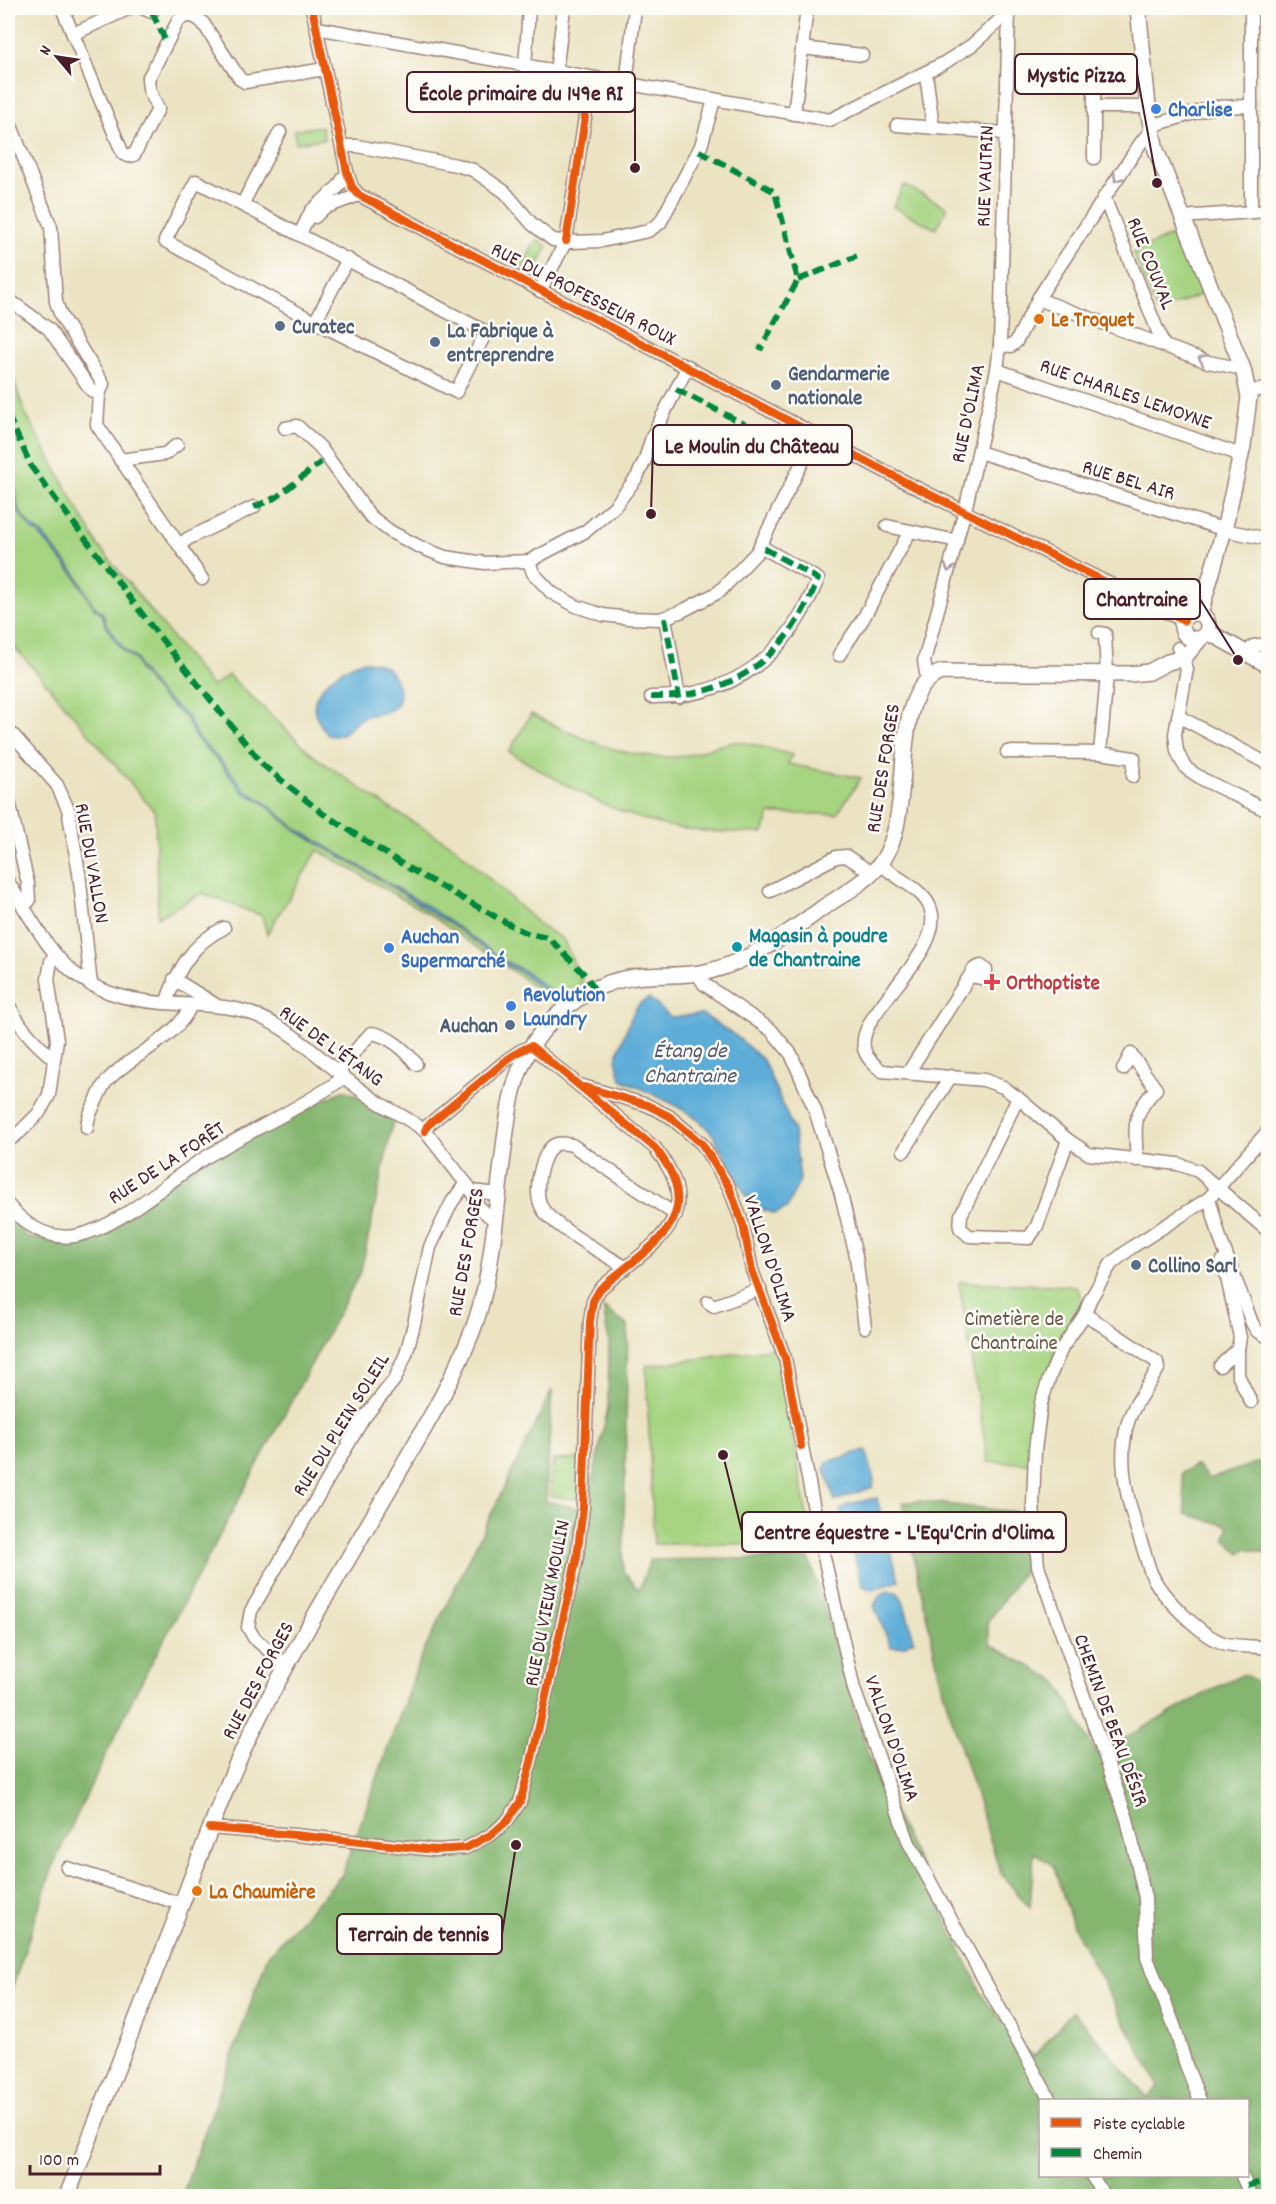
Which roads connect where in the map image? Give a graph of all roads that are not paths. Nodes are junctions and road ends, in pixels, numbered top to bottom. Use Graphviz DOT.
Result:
graph roads {
  1 [pos="62,8"];
  2 [pos="130,8"];
  3 [pos="312,8"];
  4 [pos="529,8"];
  5 [pos="564,8"];
  6 [pos="635,8"];
  7 [pos="807,8"];
  8 [pos="1138,8"];
  9 [pos="1251,8"];
  10 [pos="1010,9"];
  11 [pos="317,28"];
  12 [pos="73,34"];
  13 [pos="802,48"];
  14 [pos="862,55"];
  15 [pos="1094,65"];
  16 [pos="525,67"];
  17 [pos="325,69"];
  18 [pos="556,72"];
  19 [pos="926,73"];
  20 [pos="591,78"];
  21 [pos="626,84"];
  22 [pos="714,100"];
  23 [pos="1251,106"];
  24 [pos="1094,107"];
  25 [pos="1148,107"];
  26 [pos="794,114"];
  27 [pos="8,118"];
  28 [pos="897,125"];
  29 [pos="933,128"];
  30 [pos="1151,128"];
  31 [pos="280,132"];
  32 [pos="1005,133"];
  33 [pos="342,146"];
  34 [pos="1094,158"];
  35 [pos="347,172"];
  36 [pos="359,195"];
  37 [pos="1104,197"];
  38 [pos="242,205"];
  39 [pos="1269,211"];
  40 [pos="1251,212"];
  41 [pos="1181,217"];
  42 [pos="300,234"];
  43 [pos="566,241"];
  44 [pos="348,259"];
  45 [pos="540,291"];
  46 [pos="8,299"];
  47 [pos="1038,299"];
  48 [pos="315,322"];
  49 [pos="1163,344"];
  50 [pos="1000,345"];
  51 [pos="688,366"];
  52 [pos="1243,369"];
  53 [pos="997,370"];
  54 [pos="1269,389"];
  55 [pos="1249,392"];
  56 [pos="99,395"];
  57 [pos="285,428"];
  58 [pos="816,435"];
  59 [pos="177,445"];
  60 [pos="979,452"];
  61 [pos="1241,455"];
  62 [pos="120,460"];
  63 [pos="254,507"];
  64 [pos="965,512"];
  65 [pos="887,526"];
  66 [pos="1224,530"];
  67 [pos="910,531"];
  68 [pos="1269,539"];
  69 [pos="957,541"];
  70 [pos="179,544"];
  71 [pos="760,546"];
  72 [pos="530,561"];
  73 [pos="202,579"];
  74 [pos="665,618"];
  75 [pos="1099,633"];
  76 [pos="1190,639"];
  77 [pos="1269,644"];
  78 [pos="1247,654"];
  79 [pos="839,655"];
  80 [pos="1269,665"];
  81 [pos="1107,675"];
  82 [pos="927,680"];
  83 [pos="651,697"];
  84 [pos="679,697"];
  85 [pos="1179,716"];
  86 [pos="8,732"];
  87 [pos="1007,752"];
  88 [pos="1100,753"];
  89 [pos="1269,764"];
  90 [pos="1133,776"];
  91 [pos="8,797"];
  92 [pos="1269,811"];
  93 [pos="13,844"];
  94 [pos="876,869"];
  95 [pos="8,882"];
  96 [pos="770,891"];
  97 [pos="23,906"];
  98 [pos="224,928"];
  99 [pos="54,956"];
  100 [pos="697,973"];
  101 [pos="970,976"];
  102 [pos="174,979"];
  103 [pos="91,985"];
  104 [pos="8,1004"];
  105 [pos="166,1004"];
  106 [pos="190,1005"];
  107 [pos="220,1008"];
  108 [pos="531,1046"];
  109 [pos="53,1058"];
  110 [pos="416,1064"];
  111 [pos="1123,1069"];
  112 [pos="908,1073"];
  113 [pos="340,1075"];
  114 [pos="951,1076"];
  115 [pos="579,1085"];
  116 [pos="1018,1098"];
  117 [pos="87,1128"];
  118 [pos="425,1131"];
  119 [pos="1269,1131"];
  120 [pos="1068,1140"];
  121 [pos="8,1141"];
  122 [pos="904,1151"];
  123 [pos="1137,1160"];
  124 [pos="469,1187"];
  125 [pos="498,1194"];
  126 [pos="1214,1194"];
  127 [pos="8,1205"];
  128 [pos="676,1215"];
  129 [pos="495,1218"];
  130 [pos="1269,1231"];
  131 [pos="1220,1238"];
  132 [pos="625,1267"];
  133 [pos="760,1289"];
  134 [pos="708,1302"];
  135 [pos="1085,1314"];
  136 [pos="865,1327"];
  137 [pos="1269,1337"];
  138 [pos="1238,1349"];
  139 [pos="1220,1366"];
  140 [pos="1251,1402"];
  141 [pos="1269,1648"];
  142 [pos="286,1665"];
  143 [pos="210,1828"];
  144 [pos="67,1868"];
  145 [pos="181,1904"];
  146 [pos="1049,2099"];
  147 [pos="1200,2099"];
  148 [pos="1093,2177"];
  149 [pos="1243,2177"];
  150 [pos="67,2196"];
  151 [pos="1104,2196"];
  152 [pos="1251,2196"];
  1 -- 12 [label="street"];
  2 -- 12 [label="street"];
  3 -- 11 [label="street"];
  4 -- 16 [label="street"];
  5 -- 18 [label="street"];
  6 -- 21 [label="street"];
  7 -- 13 [label="street"];
  8 -- 25 [label="main road"];
  9 -- 23 [label="street"];
  10 -- 19 [label="street"];
  10 -- 32 [label="street, RUE VAUTRIN"];
  11 -- 16 [label="street"];
  11 -- 17 [label="street"];
  12 -- 17 [label="street"];
  13 -- 14 [label="street"];
  13 -- 26 [label="street"];
  15 -- 24 [label="street"];
  16 -- 18 [label="street"];
  17 -- 33 [label="street"];
  18 -- 20 [label="street"];
  19 -- 26 [label="street"];
  19 -- 29 [label="street"];
  20 -- 21 [label="street"];
  20 -- 43 [label="street"];
  21 -- 22 [label="street"];
  22 -- 26 [label="street"];
  22 -- 43 [label="street"];
  23 -- 30 [label="street"];
  23 -- 40 [label="street"];
  24 -- 25 [label="street"];
  24 -- 34 [label="street"];
  25 -- 30 [label="main road"];
  27 -- 56 [label="street"];
  28 -- 29 [label="street"];
  29 -- 32 [label="street"];
  30 -- 37 [label="street, RUE D'OLIMA, one-way"];
  30 -- 41 [label="main road"];
  31 -- 38 [label="street"];
  32 -- 50 [label="street, RUE VAUTRIN"];
  33 -- 35 [label="street"];
  33 -- 43 [label="street"];
  35 -- 36 [label="street"];
  35 -- 42 [label="street"];
  36 -- 42 [label="street"];
  36 -- 45 [label="street, RUE DU PROFESSEUR ROUX"];
  37 -- 47 [label="street, RUE D'OLIMA"];
  37 -- 49 [label="street, RUE COUVAL"];
  38 -- 42 [label="street"];
  38 -- 48 [label="street"];
  39 -- 40 [label="street"];
  40 -- 41 [label="street"];
  41 -- 52 [label="main road"];
  42 -- 44 [label="street"];
  43 -- 45 [label="street"];
  44 -- 48 [label="street"];
  44 -- 48 [label="street"];
  45 -- 51 [label="street, RUE DU PROFESSEUR ROUX"];
  46 -- 56 [label="street"];
  47 -- 49 [label="street"];
  47 -- 50 [label="street, RUE D'OLIMA"];
  52 -- 49 [label="street, one-way"];
  50 -- 53 [label="street, RUE D'OLIMA"];
  51 -- 58 [label="street, RUE DU PROFESSEUR ROUX"];
  51 -- 72 [label="street"];
  52 -- 55 [label="main road"];
  53 -- 60 [label="street, RUE D'OLIMA"];
  53 -- 61 [label="street, RUE CHARLES LEMOYNE"];
  54 -- 55 [label="street"];
  55 -- 61 [label="main road"];
  56 -- 62 [label="street"];
  57 -- 72 [label="street"];
  58 -- 64 [label="street, RUE DU PROFESSEUR ROUX"];
  58 -- 71 [label="street"];
  59 -- 62 [label="street"];
  60 -- 64 [label="street, RUE D'OLIMA"];
  60 -- 66 [label="street, RUE BEL AIR"];
  61 -- 66 [label="main road"];
  62 -- 70 [label="street"];
  63 -- 70 [label="street"];
  64 -- 69 [label="street, RUE D'OLIMA"];
  64 -- 76 [label="street, RUE DU PROFESSEUR ROUX"];
  65 -- 67 [label="street"];
  66 -- 68 [label="street, RUE BEL AIR"];
  66 -- 76 [label="main road"];
  67 -- 69 [label="street"];
  67 -- 79 [label="street"];
  69 -- 82 [label="street, RUE D'OLIMA, one-way"];
  70 -- 73 [label="street"];
  71 -- 74 [label="street"];
  71 -- 84 [label="street"];
  72 -- 74 [label="street"];
  74 -- 84 [label="street"];
  75 -- 81 [label="street"];
  76 -- 78 [label="main road"];
  76 -- 81 [label="main road"];
  76 -- 85 [label="street"];
  77 -- 78 [label="street"];
  78 -- 80 [label="main road"];
  81 -- 82 [label="main road"];
  81 -- 88 [label="street"];
  82 -- 94 [label="main road, RUE DES FORGES"];
  83 -- 84 [label="street"];
  85 -- 89 [label="street"];
  85 -- 92 [label="street"];
  86 -- 103 [label="street, RUE DU VALLON"];
  87 -- 88 [label="street"];
  88 -- 90 [label="street"];
  91 -- 93 [label="street"];
  93 -- 97 [label="street"];
  94 -- 96 [label="street"];
  94 -- 100 [label="main road, RUE DES FORGES"];
  94 -- 112 [label="street"];
  95 -- 97 [label="street, RUE DE L'ÉTANG"];
  97 -- 99 [label="street, RUE DE L'ÉTANG"];
  98 -- 102 [label="street"];
  99 -- 103 [label="street, RUE DE L'ÉTANG"];
  99 -- 109 [label="street"];
  100 -- 108 [label="main road, RUE DES FORGES"];
  100 -- 136 [label="street"];
  101 -- 112 [label="street"];
  102 -- 105 [label="street"];
  102 -- 107 [label="street"];
  103 -- 105 [label="street, RUE DE L'ÉTANG"];
  104 -- 109 [label="street"];
  105 -- 106 [label="street, RUE DE L'ÉTANG"];
  106 -- 107 [label="street, RUE DE L'ÉTANG"];
  106 -- 117 [label="street"];
  107 -- 113 [label="street, RUE DE L'ÉTANG"];
  108 -- 115 [label="street, VALLON D'OLIMA"];
  108 -- 118 [label="street"];
  108 -- 125 [label="main road, RUE DES FORGES"];
  109 -- 121 [label="street"];
  110 -- 113 [label="street, RUE DE LA FORÊT"];
  111 -- 123 [label="street"];
  112 -- 114 [label="street"];
  113 -- 118 [label="street, RUE DE L'ÉTANG"];
  113 -- 127 [label="street, RUE DE LA FORÊT"];
  114 -- 116 [label="street"];
  114 -- 122 [label="street"];
  115 -- 128 [label="street"];
  115 -- 133 [label="street, VALLON D'OLIMA"];
  116 -- 120 [label="street"];
  116 -- 120 [label="street"];
  118 -- 124 [label="street, RUE DE L'ÉTANG"];
  119 -- 126 [label="street, CHEMIN DE BEAU DÉSIR"];
  120 -- 123 [label="street"];
  123 -- 126 [label="street"];
  124 -- 125 [label="street"];
  124 -- 129 [label="street, RUE DE L'ÉTANG"];
  124 -- 142 [label="street, RUE DU PLEIN SOLEIL"];
  125 -- 129 [label="main road, RUE DES FORGES"];
  126 -- 130 [label="street"];
  126 -- 131 [label="street"];
  126 -- 135 [label="street, CHEMIN DE BEAU DÉSIR"];
  128 -- 132 [label="street, RUE DU VIEUX MOULIN"];
  128 -- 132 [label="street"];
  129 -- 142 [label="main road, RUE DES FORGES"];
  131 -- 137 [label="street"];
  131 -- 138 [label="street"];
  132 -- 143 [label="street, RUE DU VIEUX MOULIN"];
  133 -- 134 [label="street"];
  133 -- 146 [label="street, VALLON D'OLIMA"];
  135 -- 141 [label="street"];
  135 -- 147 [label="street, CHEMIN DE BEAU DÉSIR"];
  138 -- 139 [label="street"];
  138 -- 140 [label="street"];
  142 -- 143 [label="main road, RUE DES FORGES"];
  143 -- 145 [label="main road, RUE DES FORGES"];
  144 -- 145 [label="street"];
  145 -- 150 [label="main road, RUE DES FORGES"];
  148 -- 151 [label="street"];
  149 -- 152 [label="street"];
}
